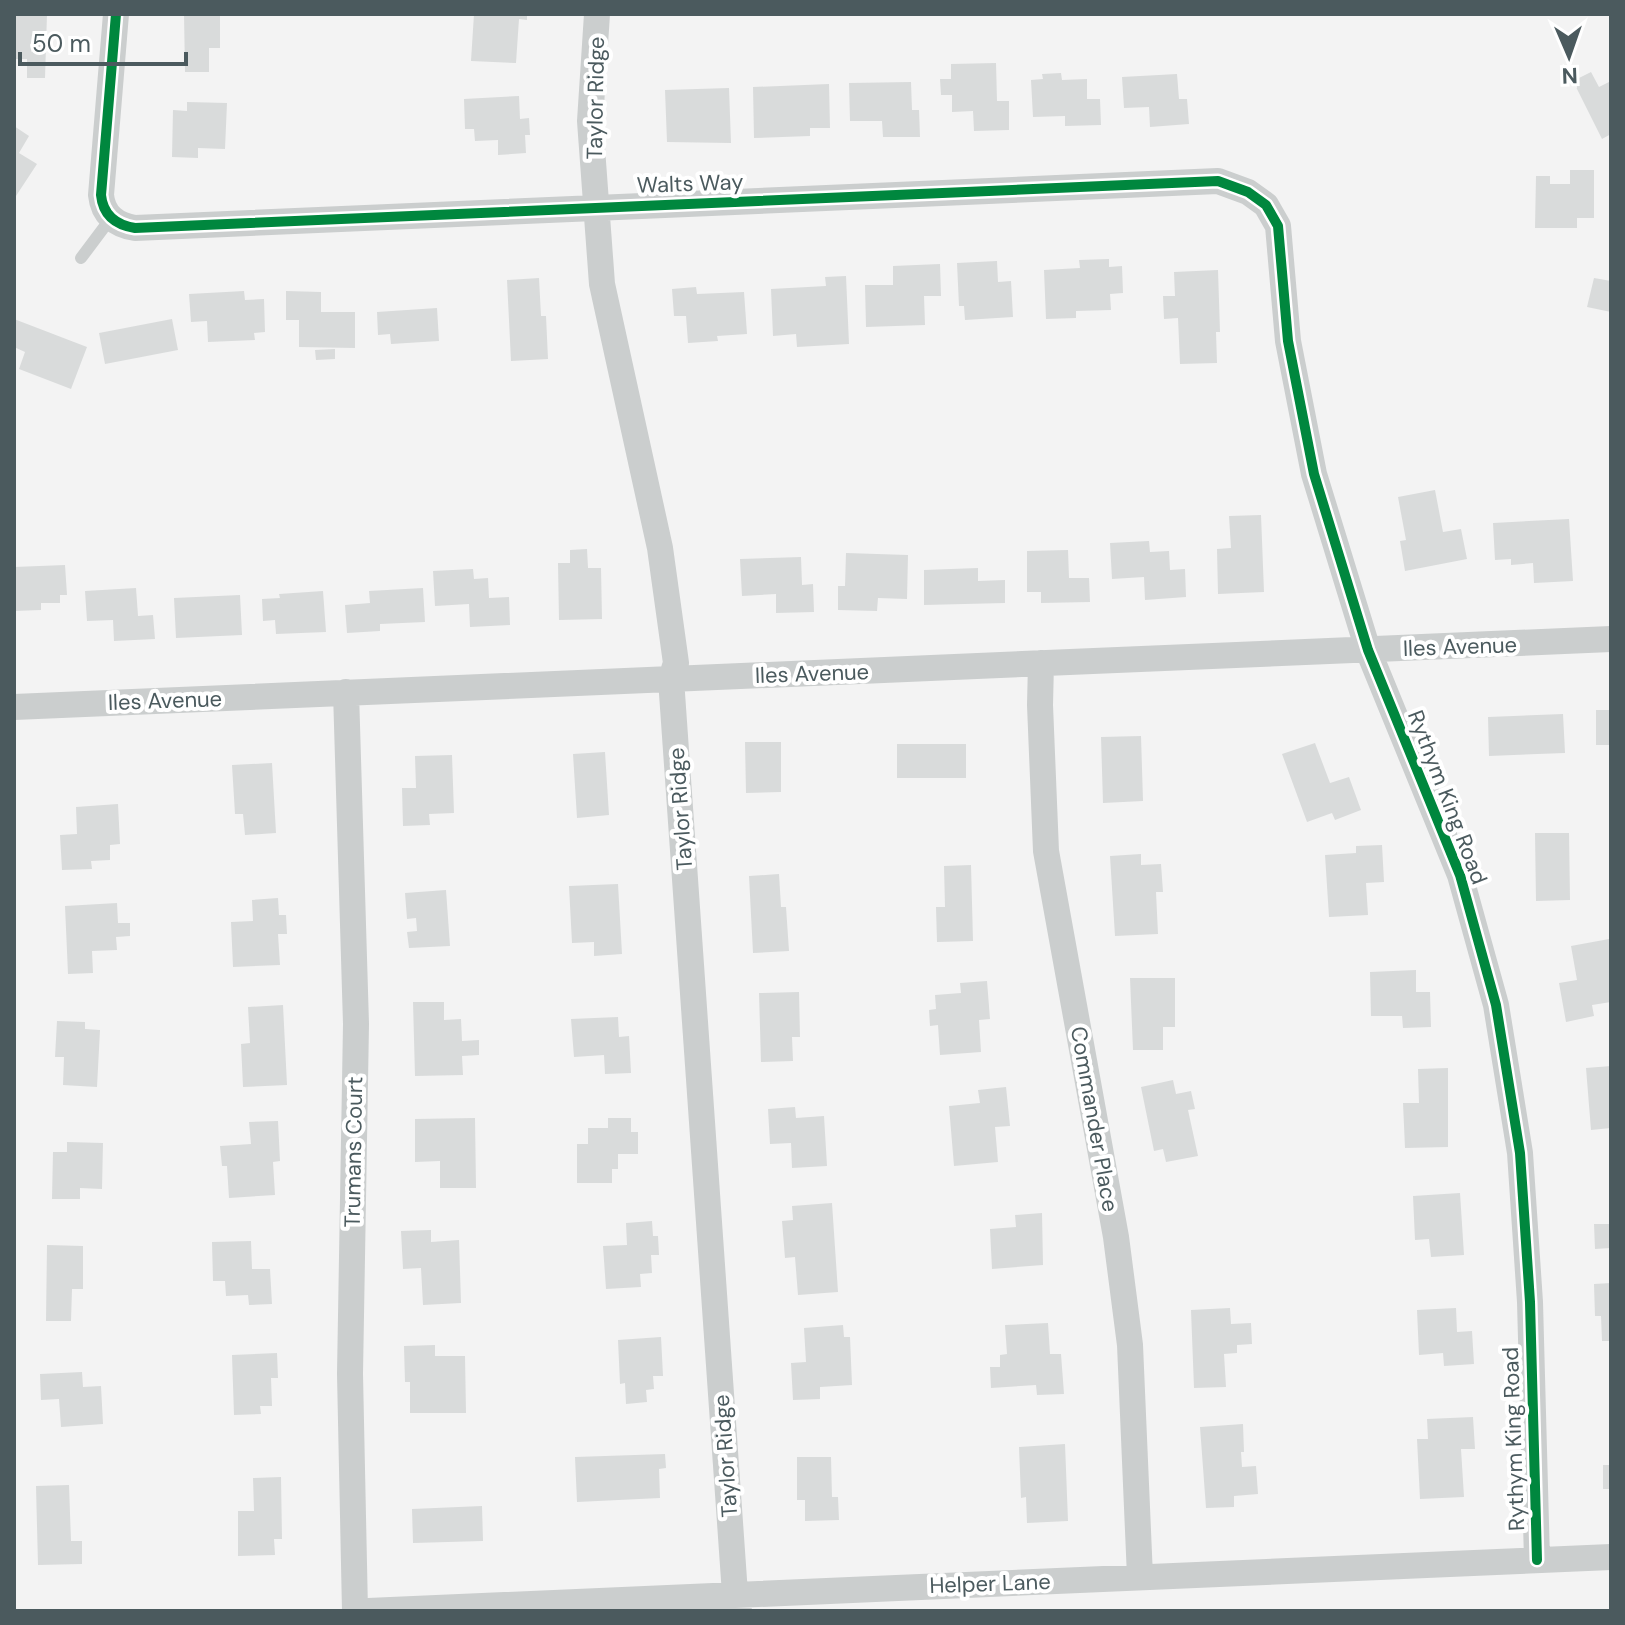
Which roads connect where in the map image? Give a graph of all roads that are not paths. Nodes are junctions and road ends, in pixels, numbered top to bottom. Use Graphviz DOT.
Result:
graph roads {
  1 [pos="116,14"];
  2 [pos="597,14"];
  3 [pos="1266,205"];
  4 [pos="596,207"];
  5 [pos="111,218"];
  6 [pos="81,258"];
  7 [pos="1611,639"];
  8 [pos="1368,650"];
  9 [pos="1041,663"];
  10 [pos="671,679"];
  11 [pos="346,692"];
  12 [pos="14,707"];
  13 [pos="1611,1557"];
  14 [pos="1537,1560"];
  15 [pos="1140,1577"];
  16 [pos="737,1602"];
  17 [pos="355,1611"];
  18 [pos="368,1611"];
  1 -- 5 [label="street"];
  2 -- 4 [label="street, Taylor Ridge"];
  3 -- 4 [label="street, Walts Way"];
  3 -- 8 [label="street, Rythym King Road"];
  4 -- 5 [label="street, Walts Way"];
  4 -- 10 [label="street, Taylor Ridge"];
  5 -- 6 [label="lane"];
  7 -- 8 [label="street, Iles Avenue"];
  8 -- 9 [label="street, Iles Avenue"];
  8 -- 14 [label="street, Rythym King Road"];
  9 -- 10 [label="street, Iles Avenue"];
  9 -- 15 [label="street, Commander Place"];
  10 -- 11 [label="street, Iles Avenue"];
  10 -- 16 [label="street, Taylor Ridge"];
  11 -- 12 [label="street, Iles Avenue"];
  11 -- 17 [label="street, Trumans Court"];
  13 -- 14 [label="street, Helper Lane"];
  14 -- 15 [label="street, Helper Lane"];
  15 -- 16 [label="street, Helper Lane"];
  16 -- 18 [label="street, Helper Lane"];
}
